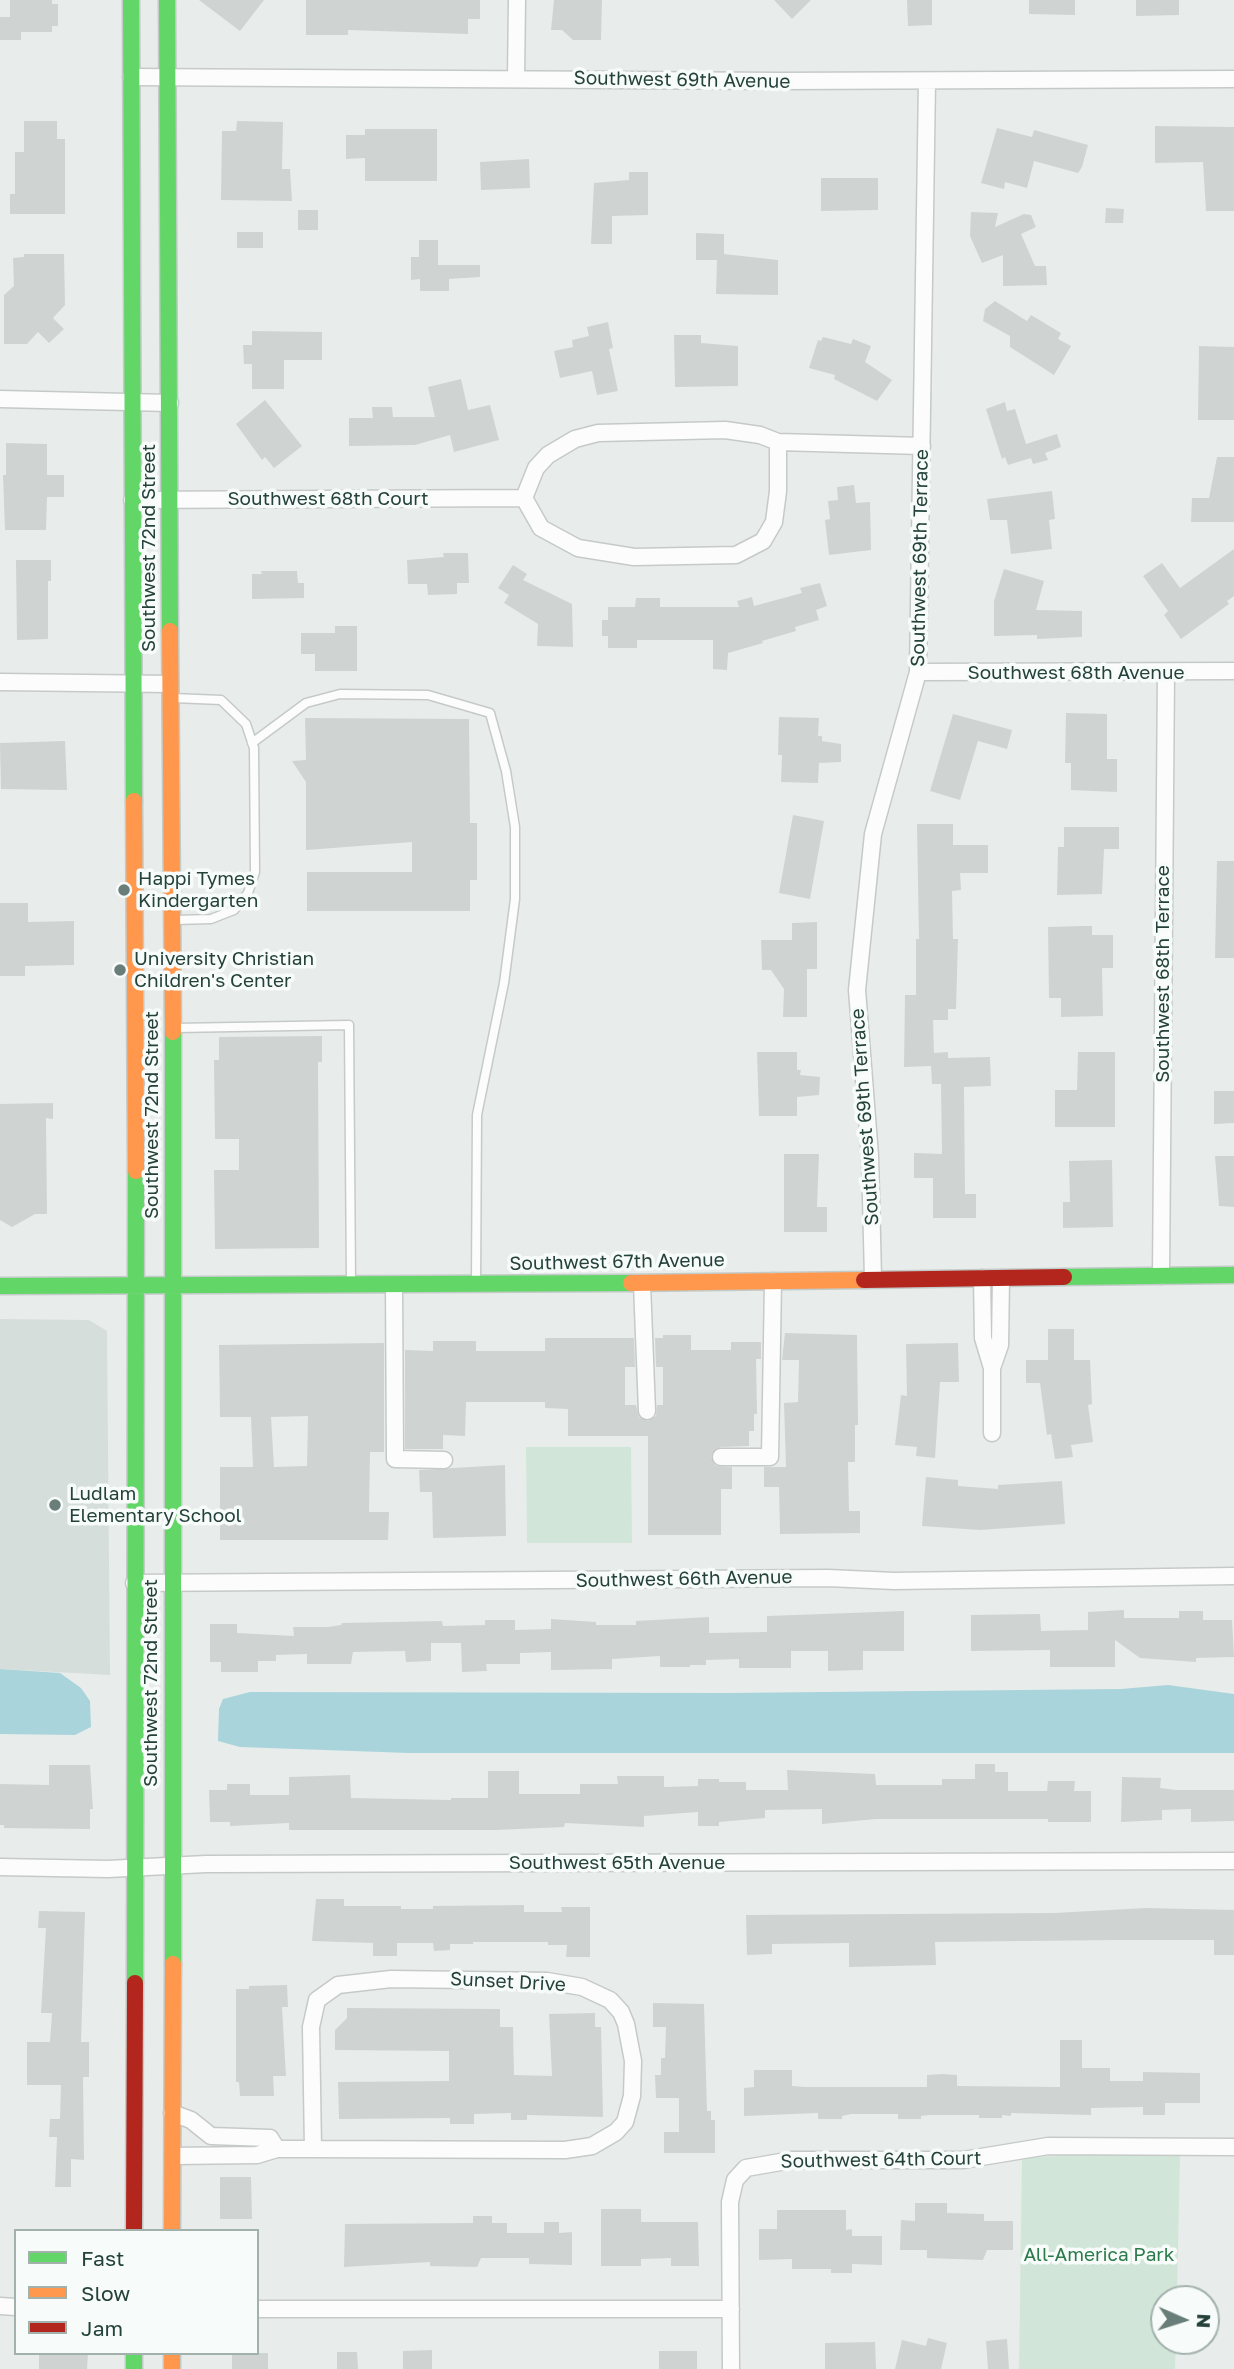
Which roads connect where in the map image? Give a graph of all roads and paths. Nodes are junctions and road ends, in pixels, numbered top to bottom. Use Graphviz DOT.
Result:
graph roads {
  1 [pos="131,0"];
  2 [pos="167,0"];
  3 [pos="517,0"];
  4 [pos="131,77"];
  5 [pos="168,77"];
  6 [pos="516,78"];
  7 [pos="1234,79"];
  8 [pos="927,80"];
  9 [pos="0,399"];
  10 [pos="131,402"];
  11 [pos="170,403"];
  12 [pos="778,442"];
  13 [pos="922,446"];
  14 [pos="523,498"];
  15 [pos="170,499"];
  16 [pos="132,500"];
  17 [pos="1234,671"];
  18 [pos="918,672"];
  19 [pos="1166,673"];
  20 [pos="0,682"];
  21 [pos="132,684"];
  22 [pos="170,691"];
  23 [pos="252,743"];
  24 [pos="172,920"];
  25 [pos="172,1028"];
  26 [pos="1234,1275"];
  27 [pos="1161,1276"];
  28 [pos="982,1278"];
  29 [pos="1001,1278"];
  30 [pos="873,1279"];
  31 [pos="773,1281"];
  32 [pos="642,1284"];
  33 [pos="0,1286"];
  34 [pos="136,1286"];
  35 [pos="174,1286"];
  36 [pos="351,1286"];
  37 [pos="394,1286"];
  38 [pos="476,1286"];
  39 [pos="992,1368"];
  40 [pos="647,1411"];
  41 [pos="992,1433"];
  42 [pos="721,1457"];
  43 [pos="444,1460"];
  44 [pos="1234,1576"];
  45 [pos="134,1583"];
  46 [pos="172,1583"];
  47 [pos="1234,1861"];
  48 [pos="173,1866"];
  49 [pos="0,1867"];
  50 [pos="134,1867"];
  51 [pos="172,2113"];
  52 [pos="1234,2147"];
  53 [pos="277,2149"];
  54 [pos="313,2149"];
  55 [pos="173,2156"];
  56 [pos="134,2229"];
  57 [pos="172,2229"];
  58 [pos="259,2309"];
  59 [pos="731,2309"];
  60 [pos="731,2369"];
  1 -- 4 [label="main road, Southwest 72nd Street"];
  2 -- 5 [label="main road, Southwest 72nd Street"];
  3 -- 6 [label="street"];
  4 -- 5 [label="street, Southwest 69th Avenue"];
  4 -- 10 [label="main road, Southwest 72nd Street"];
  5 -- 6 [label="street, Southwest 69th Avenue"];
  5 -- 11 [label="main road, Southwest 72nd Street"];
  6 -- 8 [label="street, Southwest 69th Avenue"];
  7 -- 8 [label="street, Southwest 69th Avenue"];
  8 -- 13 [label="street, Southwest 69th Terrace"];
  9 -- 10 [label="street"];
  10 -- 11 [label="street"];
  10 -- 16 [label="main road, Southwest 72nd Street"];
  11 -- 15 [label="main road, Southwest 72nd Street"];
  12 -- 13 [label="street"];
  12 -- 14 [label="street"];
  12 -- 14 [label="street"];
  13 -- 18 [label="street, Southwest 69th Terrace"];
  14 -- 15 [label="street, Southwest 68th Court"];
  15 -- 16 [label="street, Southwest 68th Court"];
  15 -- 22 [label="main road, Southwest 72nd Street"];
  16 -- 21 [label="main road, Southwest 72nd Street"];
  17 -- 19 [label="street, Southwest 68th Avenue"];
  18 -- 19 [label="street, Southwest 68th Avenue"];
  18 -- 30 [label="street, Southwest 69th Terrace"];
  19 -- 27 [label="street, Southwest 68th Terrace"];
  20 -- 21 [label="street"];
  21 -- 22 [label="street"];
  21 -- 34 [label="main road, Southwest 72nd Street"];
  22 -- 23 [label="lane"];
  22 -- 24 [label="main road, Southwest 72nd Street"];
  23 -- 24 [label="lane"];
  23 -- 38 [label="lane"];
  24 -- 25 [label="main road, Southwest 72nd Street"];
  25 -- 35 [label="main road, Southwest 72nd Street"];
  25 -- 36 [label="lane"];
  26 -- 27 [label="main road, Southwest 67th Avenue"];
  27 -- 29 [label="main road, Southwest 67th Avenue"];
  28 -- 29 [label="main road, Southwest 67th Avenue"];
  28 -- 30 [label="main road, Southwest 67th Avenue"];
  28 -- 39 [label="street"];
  29 -- 39 [label="street"];
  30 -- 31 [label="main road, Southwest 67th Avenue"];
  31 -- 32 [label="main road, Southwest 67th Avenue"];
  31 -- 42 [label="street"];
  32 -- 38 [label="main road, Southwest 67th Avenue"];
  32 -- 40 [label="street"];
  33 -- 34 [label="main road, Southwest 67th Avenue"];
  34 -- 35 [label="main road, Southwest 67th Avenue"];
  34 -- 45 [label="main road, Southwest 72nd Street"];
  35 -- 36 [label="main road, Southwest 67th Avenue"];
  35 -- 46 [label="main road, Southwest 72nd Street"];
  36 -- 37 [label="main road, Southwest 67th Avenue"];
  37 -- 38 [label="main road, Southwest 67th Avenue"];
  37 -- 43 [label="street"];
  39 -- 41 [label="street"];
  44 -- 46 [label="street, Southwest 66th Avenue"];
  45 -- 46 [label="street, Southwest 66th Avenue"];
  45 -- 50 [label="main road, Southwest 72nd Street"];
  46 -- 48 [label="main road, Southwest 72nd Street"];
  47 -- 48 [label="street, Southwest 65th Avenue"];
  48 -- 50 [label="street, Southwest 65th Avenue"];
  48 -- 51 [label="main road, Southwest 72nd Street"];
  49 -- 50 [label="street, Southwest 65th Avenue"];
  50 -- 56 [label="main road, Southwest 72nd Street"];
  51 -- 53 [label="street"];
  51 -- 55 [label="main road, Southwest 72nd Street"];
  52 -- 59 [label="street, Southwest 64th Court"];
  53 -- 54 [label="street, Sunset Drive"];
  53 -- 55 [label="street"];
  54 -- 54 [label="street, Sunset Drive"];
  55 -- 57 [label="main road, Southwest 72nd Street"];
  58 -- 59 [label="street"];
  59 -- 60 [label="street"];
}
